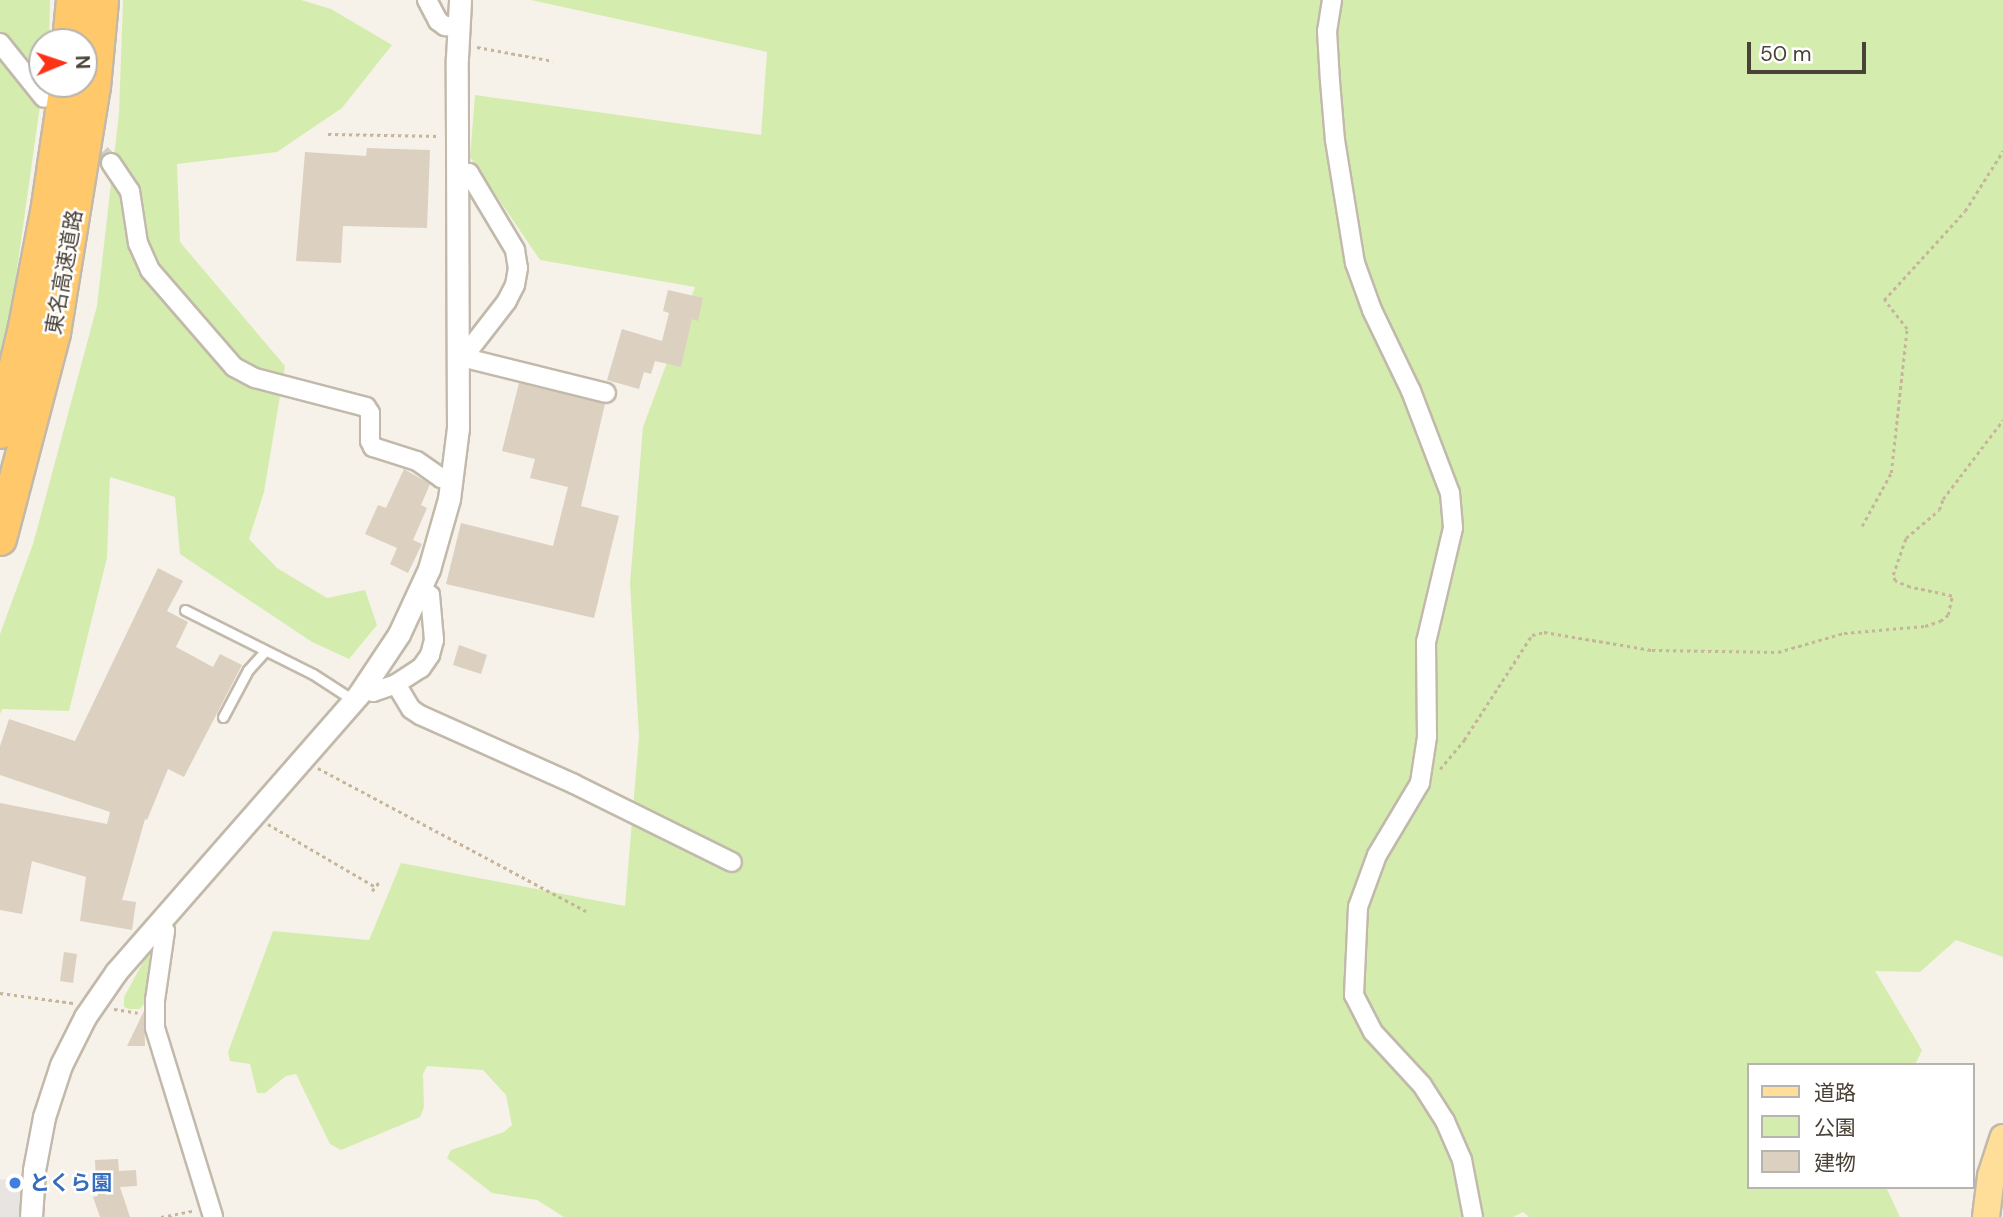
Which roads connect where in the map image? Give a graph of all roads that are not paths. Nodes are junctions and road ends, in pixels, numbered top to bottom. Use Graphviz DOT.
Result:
graph roads {
  1 [pos="73,0"];
  2 [pos="102,0"];
  3 [pos="427,0"];
  4 [pos="460,0"];
  5 [pos="1332,0"];
  6 [pos="70,28"];
  7 [pos="458,37"];
  8 [pos="0,43"];
  9 [pos="28,67"];
  10 [pos="55,98"];
  11 [pos="111,163"];
  12 [pos="458,173"];
  13 [pos="464,359"];
  14 [pos="606,393"];
  15 [pos="0,432"];
  16 [pos="453,480"];
  17 [pos="0,539"];
  18 [pos="421,590"];
  19 [pos="185,610"];
  20 [pos="265,651"];
  21 [pos="396,684"];
  22 [pos="359,693"];
  23 [pos="223,718"];
  24 [pos="732,862"];
  25 [pos="158,924"];
  26 [pos="2003,1138"];
  27 [pos="211,1212"];
  28 [pos="31,1217"];
  29 [pos="1473,1217"];
  30 [pos="1986,1217"];
  1 -- 6 [label="highway"];
  2 -- 17 [label="highway, 東名高速道路"];
  3 -- 7 [label="street"];
  4 -- 7 [label="street"];
  5 -- 29 [label="street"];
  7 -- 12 [label="street"];
  8 -- 9 [label="street"];
  10 -- 15 [label="highway, 東名高速道路"];
  11 -- 16 [label="street"];
  12 -- 13 [label="street"];
  12 -- 13 [label="street"];
  13 -- 14 [label="street"];
  13 -- 16 [label="street"];
  16 -- 18 [label="street"];
  18 -- 21 [label="street"];
  18 -- 22 [label="street"];
  19 -- 20 [label="lane"];
  20 -- 22 [label="lane"];
  20 -- 23 [label="lane"];
  21 -- 22 [label="street"];
  21 -- 24 [label="street"];
  22 -- 25 [label="street"];
  25 -- 27 [label="street"];
  25 -- 28 [label="street"];
  26 -- 30 [label="main road"];
}
